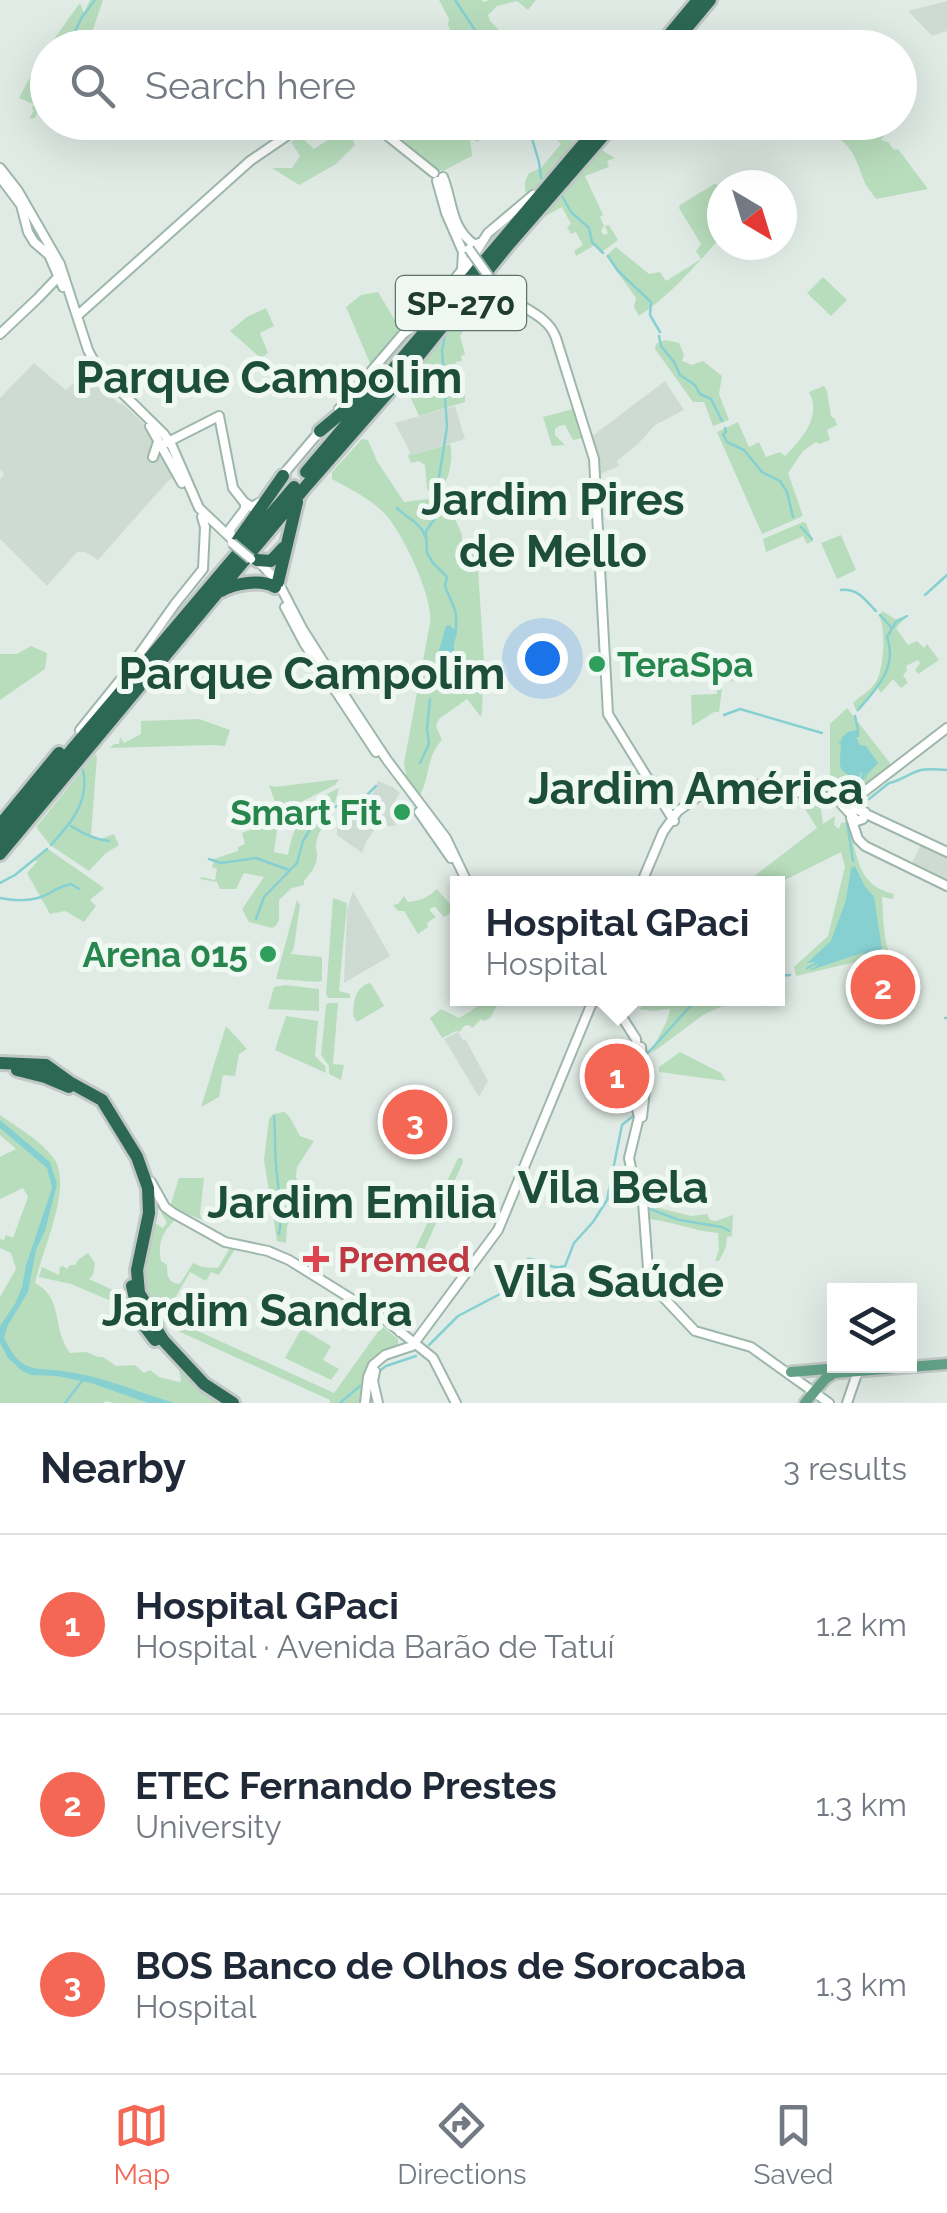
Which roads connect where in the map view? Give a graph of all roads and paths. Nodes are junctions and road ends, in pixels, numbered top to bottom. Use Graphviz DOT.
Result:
graph roads {
  1 [pos="708,0"];
  2 [pos="685,30"];
  3 [pos="685,30"];
  4 [pos="281,140"];
  5 [pos="393,140"];
  6 [pos="586,140"];
  7 [pos="588,140"];
  8 [pos="589,140"];
  9 [pos="590,140"];
  10 [pos="0,171"];
  11 [pos="438,177"];
  12 [pos="533,194"];
  13 [pos="29,219"];
  14 [pos="28,232"];
  15 [pos="472,247"];
  16 [pos="57,259"];
  17 [pos="59,276"];
  18 [pos="458,277"];
  19 [pos="77,316"];
  20 [pos="435,326"];
  21 [pos="0,334"];
  22 [pos="356,401"];
  23 [pos="366,418"];
  24 [pos="320,431"];
  25 [pos="161,439"];
  26 [pos="153,457"];
  27 [pos="323,466"];
  28 [pos="283,476"];
  29 [pos="244,502"];
  30 [pos="202,517"];
  31 [pos="228,537"];
  32 [pos="255,556"];
  33 [pos="223,564"];
  34 [pos="276,584"];
  35 [pos="202,611"];
  36 [pos="80,730"];
  37 [pos="947,731"];
  38 [pos="400,786"];
  39 [pos="422,806"];
  40 [pos="849,809"];
  41 [pos="865,812"];
  42 [pos="673,819"];
  43 [pos="2,831"];
  44 [pos="947,852"];
  45 [pos="0,854"];
  46 [pos="461,876"];
  47 [pos="462,876"];
  48 [pos="646,876"];
  49 [pos="947,886"];
  50 [pos="593,1006"];
  51 [pos="593,1006"];
  52 [pos="619,1006"];
  53 [pos="0,1064"];
  54 [pos="639,1064"];
  55 [pos="50,1074"];
  56 [pos="645,1090"];
  57 [pos="633,1096"];
  58 [pos="136,1156"];
  59 [pos="397,1316"];
  60 [pos="390,1327"];
  61 [pos="152,1329"];
  62 [pos="428,1331"];
  63 [pos="414,1345"];
  64 [pos="392,1352"];
  65 [pos="433,1358"];
  66 [pos="917,1362"];
  67 [pos="947,1362"];
  68 [pos="917,1365"];
  69 [pos="827,1369"];
  70 [pos="791,1372"];
  71 [pos="828,1373"];
  72 [pos="841,1373"];
  73 [pos="857,1373"];
  74 [pos="814,1390"];
  75 [pos="222,1403"];
  76 [pos="234,1403"];
  77 [pos="365,1403"];
  78 [pos="378,1403"];
  79 [pos="454,1403"];
  80 [pos="802,1403"];
  81 [pos="829,1403"];
  82 [pos="847,1403"];
  1 -- 2 [label="highway"];
  1 -- 3 [label="highway"];
  4 -- 19 [label="main road"];
  5 -- 11 [label="main road"];
  6 -- 12 [label="highway, SP-270"];
  7 -- 33 [label="highway, SP-270"];
  8 -- 20 [label="highway, SP-270"];
  9 -- 23 [label="highway, SP-270"];
  10 -- 13 [label="main road"];
  11 -- 15 [label="main road"];
  11 -- 15 [label="main road"];
  12 -- 15 [label="main road"];
  12 -- 22 [label="highway, SP-270"];
  13 -- 14 [label="main road"];
  13 -- 16 [label="main road"];
  14 -- 16 [label="main road"];
  14 -- 17 [label="main road"];
  15 -- 18 [label="main road"];
  15 -- 18 [label="main road"];
  15 -- 42 [label="main road, bridge"];
  16 -- 17 [label="main road"];
  17 -- 19 [label="main road"];
  17 -- 21 [label="main road"];
  17 -- 25 [label="main road"];
  18 -- 24 [label="main road"];
  19 -- 25 [label="main road"];
  20 -- 23 [label="highway"];
  20 -- 43 [label="highway, SP-270"];
  22 -- 24 [label="highway"];
  22 -- 33 [label="highway, SP-270"];
  23 -- 27 [label="highway, SP-270"];
  24 -- 28 [label="main road"];
  25 -- 26 [label="main road"];
  25 -- 29 [label="main road"];
  25 -- 30 [label="main road"];
  25 -- 31 [label="main road"];
  27 -- 32 [label="highway, SP-270"];
  27 -- 34 [label="highway, SP-270"];
  28 -- 29 [label="main road"];
  28 -- 33 [label="highway"];
  29 -- 31 [label="main road"];
  30 -- 31 [label="main road"];
  30 -- 36 [label="main road"];
  31 -- 32 [label="main road, bridge"];
  32 -- 34 [label="main road"];
  32 -- 35 [label="highway, SP-270"];
  33 -- 36 [label="highway, SP-270"];
  33 -- 43 [label="highway, SP-270"];
  34 -- 35 [label="highway"];
  34 -- 38 [label="main road"];
  34 -- 39 [label="main road"];
  35 -- 45 [label="highway, SP-270"];
  36 -- 43 [label="highway, SP-270"];
  37 -- 40 [label="main road"];
  37 -- 41 [label="main road"];
  38 -- 39 [label="main road"];
  38 -- 46 [label="main road"];
  39 -- 47 [label="main road"];
  40 -- 41 [label="main road"];
  40 -- 42 [label="main road"];
  40 -- 49 [label="main road"];
  41 -- 44 [label="main road"];
  42 -- 48 [label="main road"];
  50 -- 62 [label="main road"];
  51 -- 63 [label="main road"];
  52 -- 54 [label="main road"];
  53 -- 55 [label="highway"];
  54 -- 56 [label="main road"];
  54 -- 57 [label="main road"];
  55 -- 58 [label="highway"];
  55 -- 61 [label="highway"];
  56 -- 57 [label="main road"];
  56 -- 70 [label="main road"];
  57 -- 74 [label="main road"];
  58 -- 60 [label="main road"];
  58 -- 61 [label="highway"];
  59 -- 60 [label="main road"];
  60 -- 63 [label="main road"];
  60 -- 64 [label="main road"];
  61 -- 75 [label="highway"];
  61 -- 76 [label="highway"];
  62 -- 63 [label="main road"];
  62 -- 65 [label="main road"];
  63 -- 64 [label="main road"];
  63 -- 65 [label="main road"];
  63 -- 78 [label="main road"];
  63 -- 79 [label="main road"];
  64 -- 77 [label="main road"];
  65 -- 79 [label="main road"];
  66 -- 67 [label="main road"];
  67 -- 68 [label="main road"];
  69 -- 70 [label="main road"];
  70 -- 74 [label="main road"];
  71 -- 74 [label="main road"];
  72 -- 74 [label="main road"];
  73 -- 82 [label="main road"];
  74 -- 80 [label="main road"];
  74 -- 81 [label="main road"];
}
